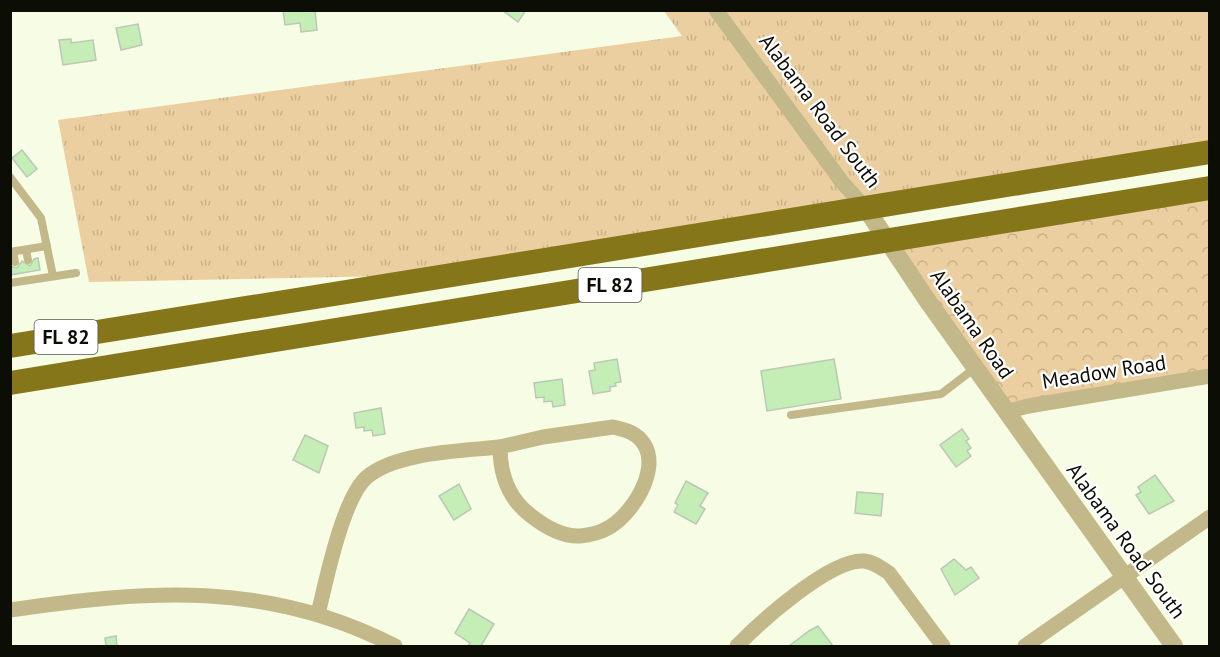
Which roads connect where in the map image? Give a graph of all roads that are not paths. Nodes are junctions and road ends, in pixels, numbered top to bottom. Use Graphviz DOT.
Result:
graph roads {
  1 [pos="716,10"];
  2 [pos="1209,152"];
  3 [pos="10,177"];
  4 [pos="1209,188"];
  5 [pos="867,210"];
  6 [pos="887,240"];
  7 [pos="47,246"];
  8 [pos="26,250"];
  9 [pos="12,252"];
  10 [pos="28,260"];
  11 [pos="15,262"];
  12 [pos="76,273"];
  13 [pos="54,276"];
  14 [pos="15,280"];
  15 [pos="10,346"];
  16 [pos="975,368"];
  17 [pos="1209,376"];
  18 [pos="10,383"];
  19 [pos="1006,412"];
  20 [pos="791,415"];
  21 [pos="500,447"];
  22 [pos="1042,462"];
  23 [pos="1209,518"];
  24 [pos="1125,578"];
  25 [pos="10,609"];
  26 [pos="318,614"];
  27 [pos="395,646"];
  28 [pos="737,646"];
  29 [pos="943,646"];
  30 [pos="1025,646"];
  31 [pos="1174,646"];
  1 -- 5 [label="street, Alabama Road South"];
  2 -- 5 [label="highway, FL 82"];
  3 -- 7 [label="lane"];
  4 -- 6 [label="highway, FL 82"];
  5 -- 6 [label="street, Alabama Road"];
  5 -- 15 [label="highway, FL 82"];
  6 -- 16 [label="street, Alabama Road"];
  6 -- 18 [label="highway, FL 82"];
  7 -- 8 [label="lane"];
  7 -- 13 [label="lane"];
  8 -- 9 [label="lane"];
  8 -- 10 [label="lane"];
  9 -- 11 [label="lane"];
  12 -- 13 [label="lane"];
  13 -- 14 [label="lane"];
  16 -- 19 [label="street, Alabama Road"];
  16 -- 20 [label="lane"];
  17 -- 19 [label="street, Meadow Road"];
  19 -- 22 [label="street, Alabama Road"];
  21 -- 21 [label="street"];
  21 -- 26 [label="street"];
  22 -- 24 [label="street, Alabama Road South"];
  23 -- 24 [label="street"];
  24 -- 30 [label="street"];
  24 -- 31 [label="street, Alabama Road South"];
  25 -- 26 [label="street"];
  26 -- 27 [label="street"];
  28 -- 29 [label="street"];
}
